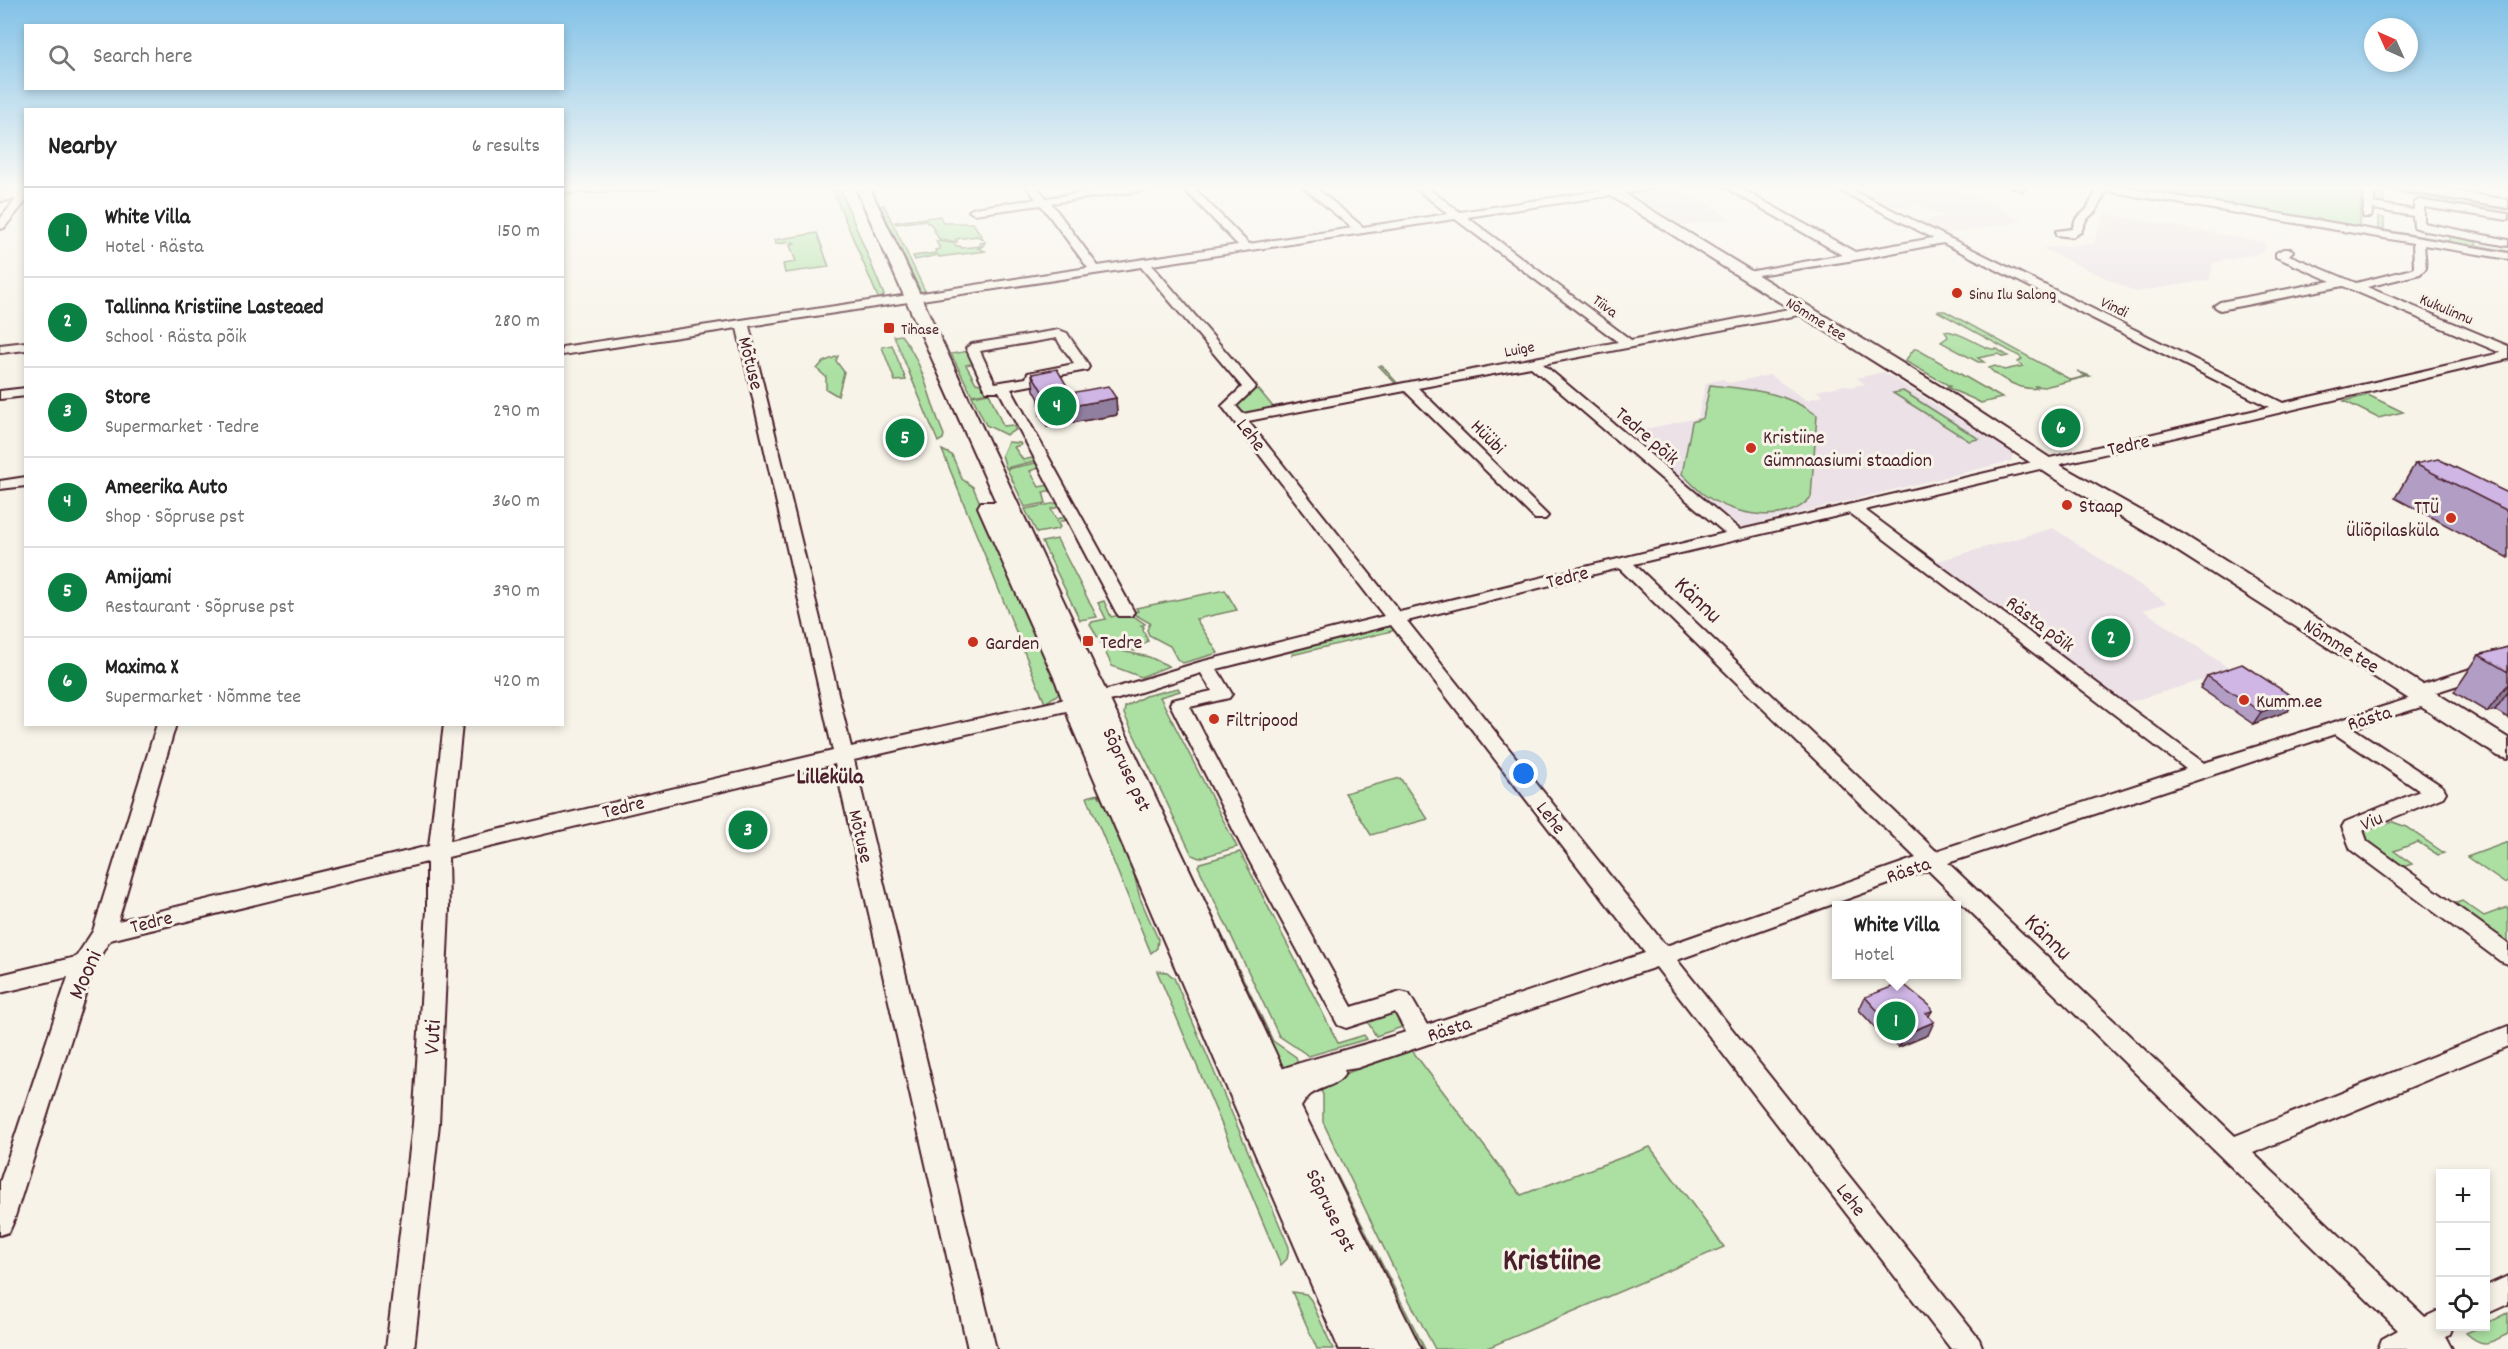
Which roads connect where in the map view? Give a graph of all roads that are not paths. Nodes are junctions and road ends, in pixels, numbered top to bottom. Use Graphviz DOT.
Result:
graph roads {
  1 [pos="879,249"];
  2 [pos="886,249"];
  3 [pos="1079,249"];
  4 [pos="1240,249"];
  5 [pos="1504,249"];
  6 [pos="1705,249"];
  7 [pos="1841,249"];
  8 [pos="1897,249"];
  9 [pos="1961,249"];
  10 [pos="2419,249"];
  11 [pos="2466,249"];
  12 [pos="2287,251"];
  13 [pos="2508,256"];
  14 [pos="1855,257"];
  15 [pos="1144,263"];
  16 [pos="1095,270"];
  17 [pos="1748,275"];
  18 [pos="2348,285"];
  19 [pos="905,299"];
  20 [pos="2220,306"];
  21 [pos="1804,310"];
  22 [pos="742,323"];
  23 [pos="1629,344"];
  24 [pos="24,346"];
  25 [pos="0,349"];
  26 [pos="564,351"];
  27 [pos="2508,353"];
  28 [pos="1533,362"];
  29 [pos="1003,386"];
  30 [pos="1408,386"];
  31 [pos="24,392"];
  32 [pos="0,395"];
  33 [pos="2282,408"];
  34 [pos="1239,419"];
  35 [pos="2051,462"];
  36 [pos="24,480"];
  37 [pos="0,484"];
  38 [pos="1854,509"];
  39 [pos="1540,516"];
  40 [pos="1738,536"];
  41 [pos="1622,562"];
  42 [pos="1125,612"];
  43 [pos="1396,618"];
  44 [pos="2508,663"];
  45 [pos="1206,666"];
  46 [pos="2422,695"];
  47 [pos="1086,698"];
  48 [pos="166,726"];
  49 [pos="453,726"];
  50 [pos="2338,727"];
  51 [pos="2508,750"];
  52 [pos="843,754"];
  53 [pos="2202,771"];
  54 [pos="438,851"];
  55 [pos="1933,860"];
  56 [pos="104,933"];
  57 [pos="2508,955"];
  58 [pos="1662,957"];
  59 [pos="83,964"];
  60 [pos="0,984"];
  61 [pos="1421,1036"];
  62 [pos="2508,1036"];
  63 [pos="1278,1096"];
  64 [pos="2231,1150"];
  65 [pos="0,1223"];
  66 [pos="2508,1289"];
  67 [pos="2490,1299"];
  68 [pos="2434,1336"];
  69 [pos="400,1349"];
  70 [pos="982,1349"];
  71 [pos="1360,1349"];
  72 [pos="1401,1349"];
  73 [pos="1969,1349"];
  74 [pos="2392,1349"];
  1 -- 19 [label="main road, Sõpruse pst"];
  2 -- 19 [label="main road, Sõpruse pst"];
  3 -- 16 [label="street"];
  4 -- 15 [label="street"];
  5 -- 23 [label="street, Tiiva"];
  6 -- 17 [label="main road, Nõmme tee"];
  7 -- 14 [label="street"];
  8 -- 14 [label="street"];
  9 -- 33 [label="street, Vindi"];
  10 -- 18 [label="street"];
  11 -- 13 [label="street"];
  12 -- 18 [label="street, Kukulinnu"];
  14 -- 17 [label="street"];
  15 -- 16 [label="street"];
  15 -- 34 [label="street, Lehe"];
  16 -- 19 [label="street"];
  17 -- 21 [label="main road, Nõmme tee"];
  18 -- 20 [label="street"];
  18 -- 27 [label="street, Kukulinnu"];
  19 -- 22 [label="street"];
  19 -- 47 [label="main road, Sõpruse pst"];
  21 -- 23 [label="street, Luige"];
  21 -- 35 [label="main road, Nõmme tee"];
  22 -- 26 [label="street"];
  22 -- 52 [label="street, Mõtuse"];
  23 -- 28 [label="street, Luige"];
  24 -- 25 [label="street"];
  27 -- 33 [label="street, Tedre"];
  28 -- 30 [label="street, Luige"];
  28 -- 40 [label="street, Tedre põik"];
  29 -- 29 [label="street"];
  29 -- 42 [label="street"];
  30 -- 34 [label="street, Luige"];
  30 -- 39 [label="street, Hüübi"];
  31 -- 32 [label="street"];
  33 -- 35 [label="street, Tedre"];
  34 -- 43 [label="street, Lehe"];
  35 -- 38 [label="street, Tedre"];
  35 -- 46 [label="main road, Nõmme tee"];
  36 -- 37 [label="street"];
  38 -- 40 [label="street, Tedre"];
  38 -- 53 [label="street, Rästa põik"];
  40 -- 41 [label="street, Tedre"];
  41 -- 43 [label="street, Tedre"];
  41 -- 55 [label="street, Kännu"];
  43 -- 45 [label="street, Tedre"];
  43 -- 58 [label="street, Lehe"];
  44 -- 46 [label="street, Rästa"];
  45 -- 47 [label="street, Tedre"];
  45 -- 61 [label="street"];
  46 -- 50 [label="street, Rästa"];
  46 -- 51 [label="main road, Nõmme tee"];
  47 -- 52 [label="street, Tedre"];
  47 -- 63 [label="main road, Sõpruse pst"];
  47 -- 71 [label="main road, Sõpruse pst"];
  48 -- 56 [label="street, Mooni"];
  49 -- 54 [label="street, Vuti"];
  50 -- 53 [label="street, Rästa"];
  50 -- 57 [label="street, Viu"];
  52 -- 54 [label="street, Tedre"];
  52 -- 70 [label="street, Mõtuse"];
  53 -- 55 [label="street, Rästa"];
  54 -- 56 [label="street, Tedre"];
  54 -- 69 [label="street, Vuti"];
  55 -- 58 [label="street, Rästa"];
  55 -- 64 [label="street, Kännu"];
  56 -- 59 [label="street, Mooni"];
  58 -- 61 [label="street, Rästa"];
  58 -- 73 [label="street, Lehe"];
  59 -- 60 [label="street"];
  59 -- 65 [label="street, Mooni"];
  61 -- 63 [label="street, Rästa"];
  62 -- 64 [label="street"];
  63 -- 72 [label="main road, Sõpruse pst"];
  64 -- 68 [label="street, Kännu"];
  66 -- 67 [label="street"];
  68 -- 74 [label="street"];
}
